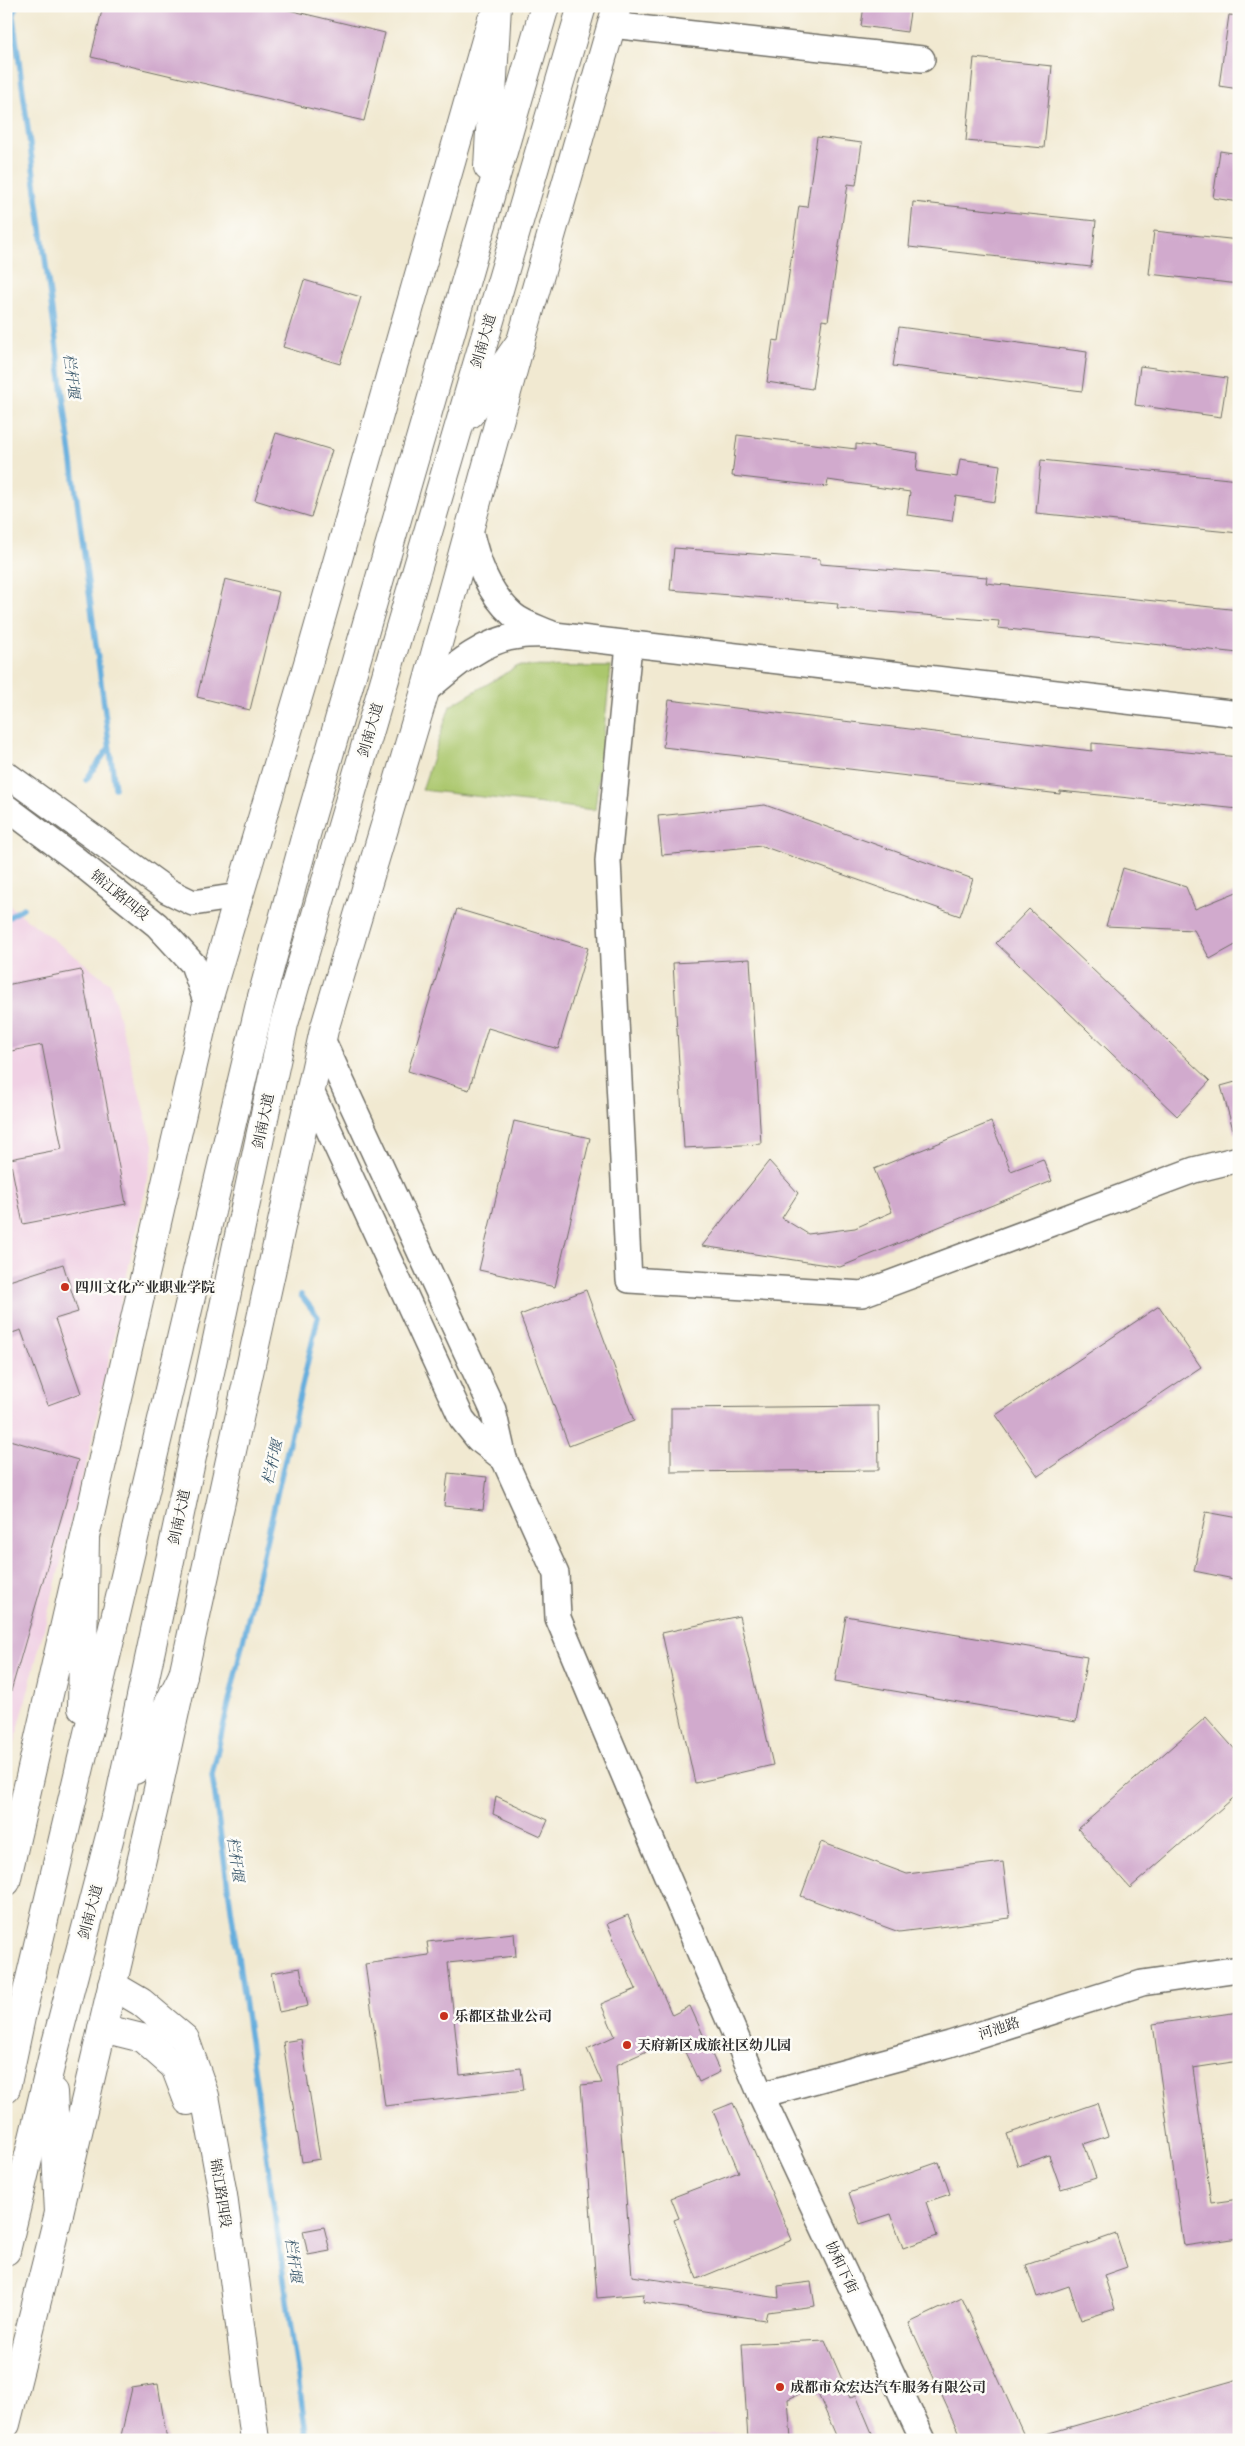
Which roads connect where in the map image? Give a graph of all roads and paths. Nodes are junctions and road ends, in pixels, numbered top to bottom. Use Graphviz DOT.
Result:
graph roads {
  1 [pos="496,6"];
  2 [pos="546,6"];
  3 [pos="582,6"];
  4 [pos="614,16"];
  5 [pos="922,60"];
  6 [pos="485,215"];
  7 [pos="521,340"];
  8 [pos="455,436"];
  9 [pos="470,530"];
  10 [pos="554,635"];
  11 [pos="630,645"];
  12 [pos="425,691"];
  13 [pos="1239,714"];
  14 [pos="6,774"];
  15 [pos="6,808"];
  16 [pos="239,896"];
  17 [pos="207,1004"];
  18 [pos="322,1039"];
  19 [pos="311,1091"];
  20 [pos="1239,1159"];
  21 [pos="504,1459"];
  22 [pos="85,1540"];
  23 [pos="183,1675"];
  24 [pos="81,1762"];
  25 [pos="118,1805"];
  26 [pos="6,1882"];
  27 [pos="1239,1970"];
  28 [pos="112,1985"];
  29 [pos="21,2017"];
  30 [pos="102,2028"];
  31 [pos="6,2050"];
  32 [pos="52,2059"];
  33 [pos="6,2088"];
  34 [pos="762,2095"];
  35 [pos="59,2213"];
  36 [pos="6,2251"];
  37 [pos="6,2424"];
  38 [pos="239,2440"];
  39 [pos="255,2440"];
  40 [pos="923,2440"];
  1 -- 6 [label="main road"];
  1 -- 16 [label="main road"];
  2 -- 6 [label="main road"];
  3 -- 8 [label="main road, 剑南大道"];
  4 -- 5 [label="street"];
  4 -- 7 [label="main road"];
  6 -- 24 [label="main road"];
  7 -- 8 [label="main road"];
  7 -- 9 [label="main road"];
  8 -- 25 [label="main road, 剑南大道"];
  9 -- 10 [label="street"];
  9 -- 12 [label="main road"];
  10 -- 11 [label="street"];
  10 -- 12 [label="street"];
  11 -- 13 [label="street"];
  11 -- 20 [label="street"];
  12 -- 18 [label="main road"];
  14 -- 16 [label="street"];
  15 -- 17 [label="street, 锦江路四段"];
  16 -- 17 [label="main road"];
  17 -- 22 [label="main road"];
  18 -- 19 [label="main road"];
  18 -- 21 [label="street, 协和下街"];
  19 -- 21 [label="street"];
  19 -- 23 [label="main road"];
  21 -- 34 [label="street, 协和下街"];
  22 -- 24 [label="main road"];
  22 -- 26 [label="main road"];
  23 -- 25 [label="main road"];
  23 -- 28 [label="main road"];
  24 -- 29 [label="main road"];
  25 -- 32 [label="main road, 剑南大道"];
  27 -- 34 [label="street, 河池路"];
  28 -- 30 [label="main road"];
  28 -- 39 [label="main road, 锦江路四段"];
  29 -- 31 [label="main road"];
  29 -- 33 [label="main road"];
  30 -- 35 [label="main road"];
  30 -- 38 [label="main road, 锦江路四段"];
  32 -- 35 [label="main road"];
  32 -- 36 [label="main road, 剑南大道"];
  34 -- 40 [label="street, 协和下街"];
  35 -- 37 [label="main road"];
}
